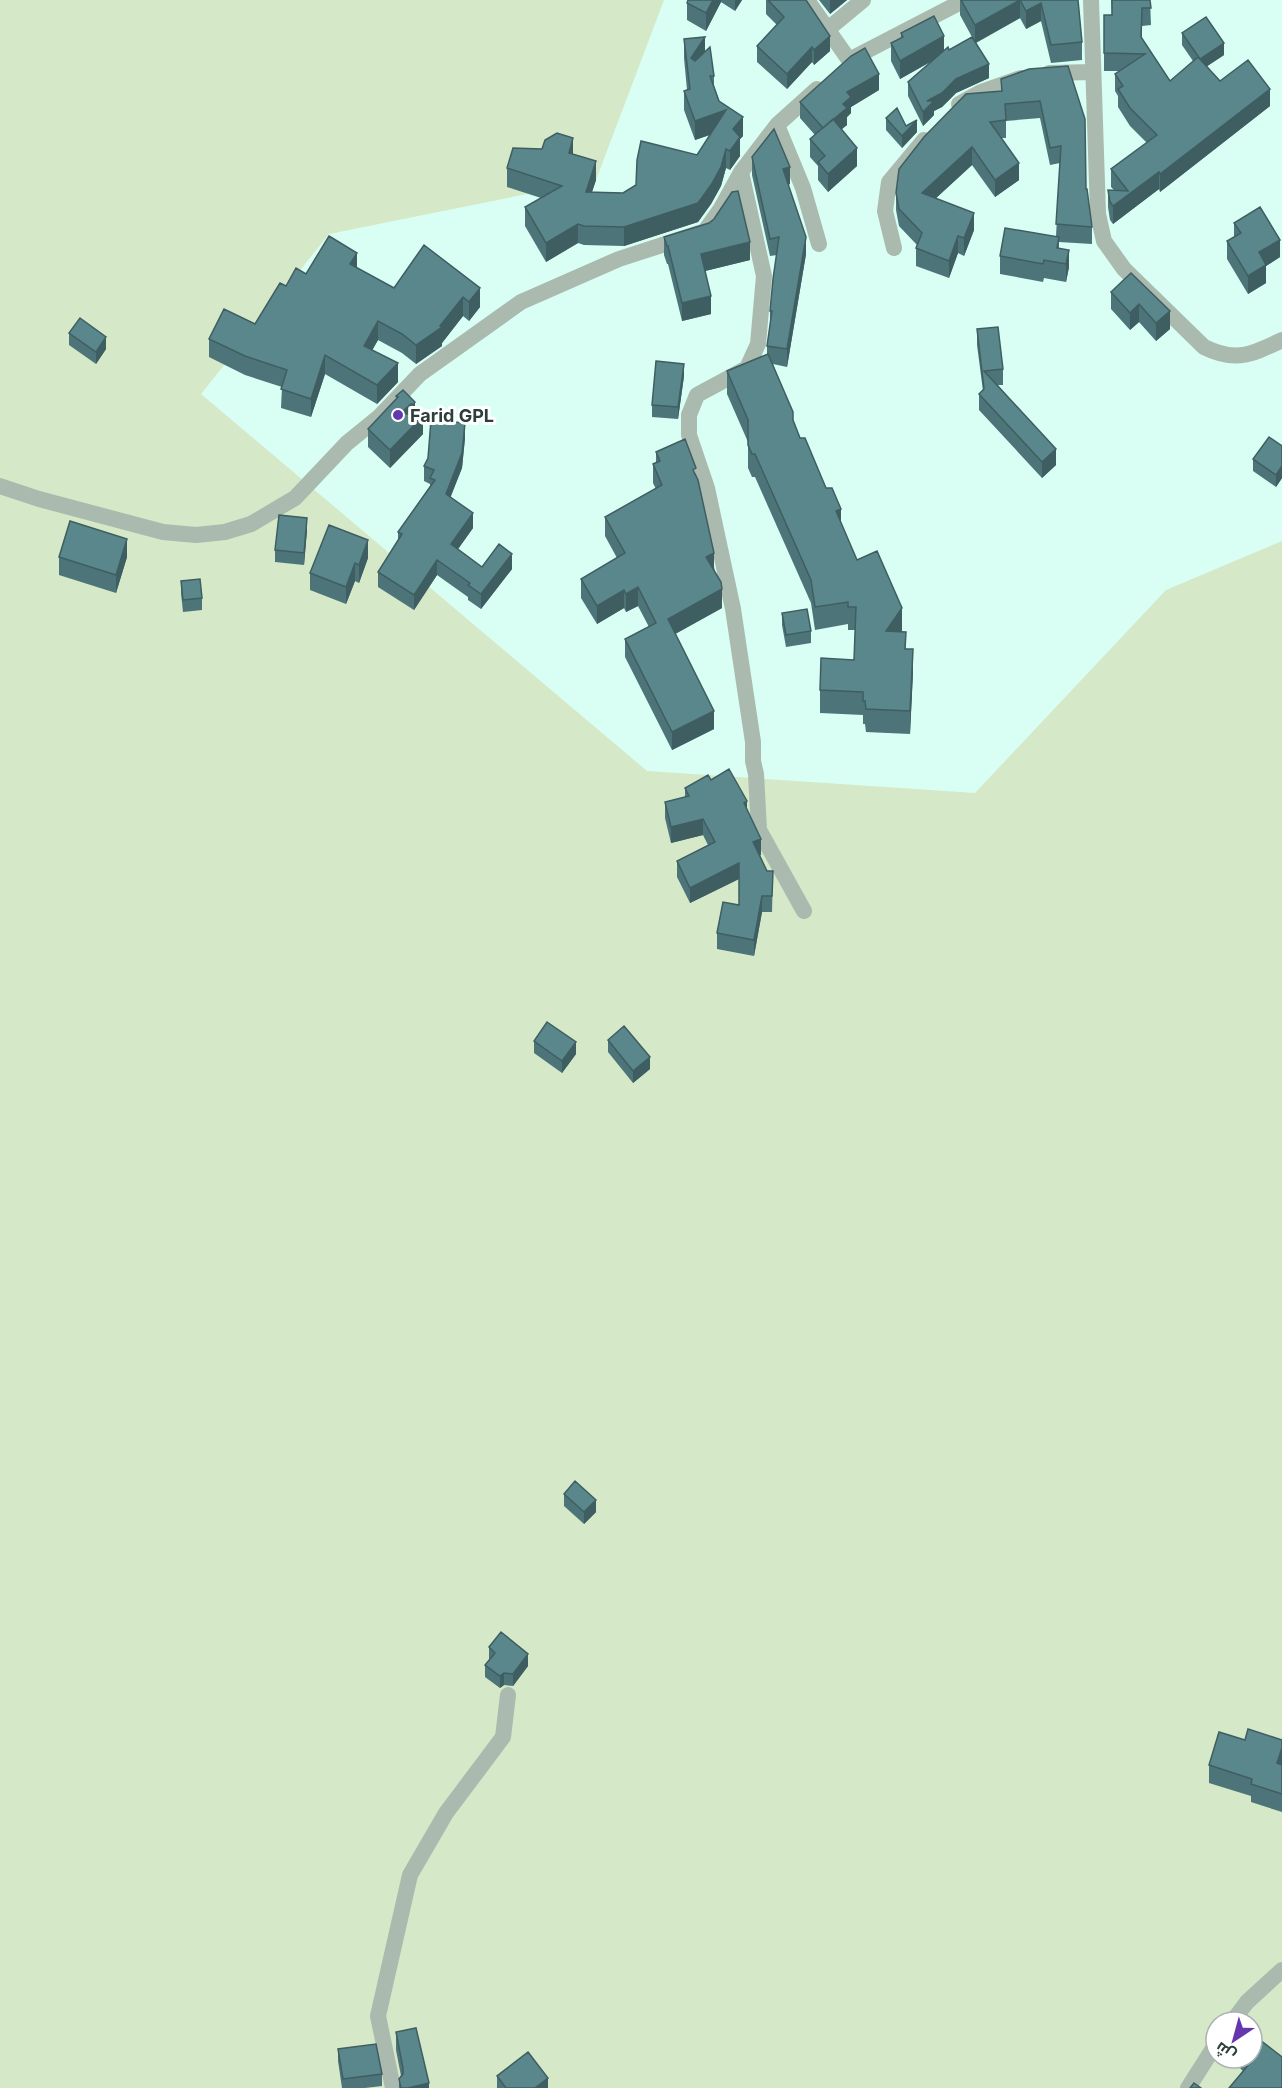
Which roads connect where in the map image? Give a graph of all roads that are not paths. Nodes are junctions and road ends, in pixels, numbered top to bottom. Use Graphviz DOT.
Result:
graph roads {
  1 [pos="807,0"];
  2 [pos="863,0"];
  3 [pos="964,0"];
  4 [pos="1091,0"];
  5 [pos="828,29"];
  6 [pos="1093,72"];
  7 [pos="825,82"];
  8 [pos="777,125"];
  9 [pos="741,172"];
  10 [pos="819,244"];
  11 [pos="894,248"];
  12 [pos="1282,340"];
  13 [pos="0,486"];
  14 [pos="804,911"];
  15 [pos="508,1695"];
  16 [pos="1282,1970"];
  17 [pos="1241,2010"];
  18 [pos="1204,2063"];
  19 [pos="393,2088"];
  20 [pos="1188,2088"];
  1 -- 5 [label="street"];
  2 -- 5 [label="street"];
  3 -- 5 [label="street"];
  4 -- 6 [label="street"];
  6 -- 11 [label="street"];
  6 -- 12 [label="street"];
  7 -- 8 [label="street"];
  8 -- 9 [label="street"];
  8 -- 10 [label="street"];
  9 -- 13 [label="street"];
  9 -- 14 [label="street"];
  15 -- 19 [label="street"];
  16 -- 17 [label="street"];
  18 -- 20 [label="street"];
}
